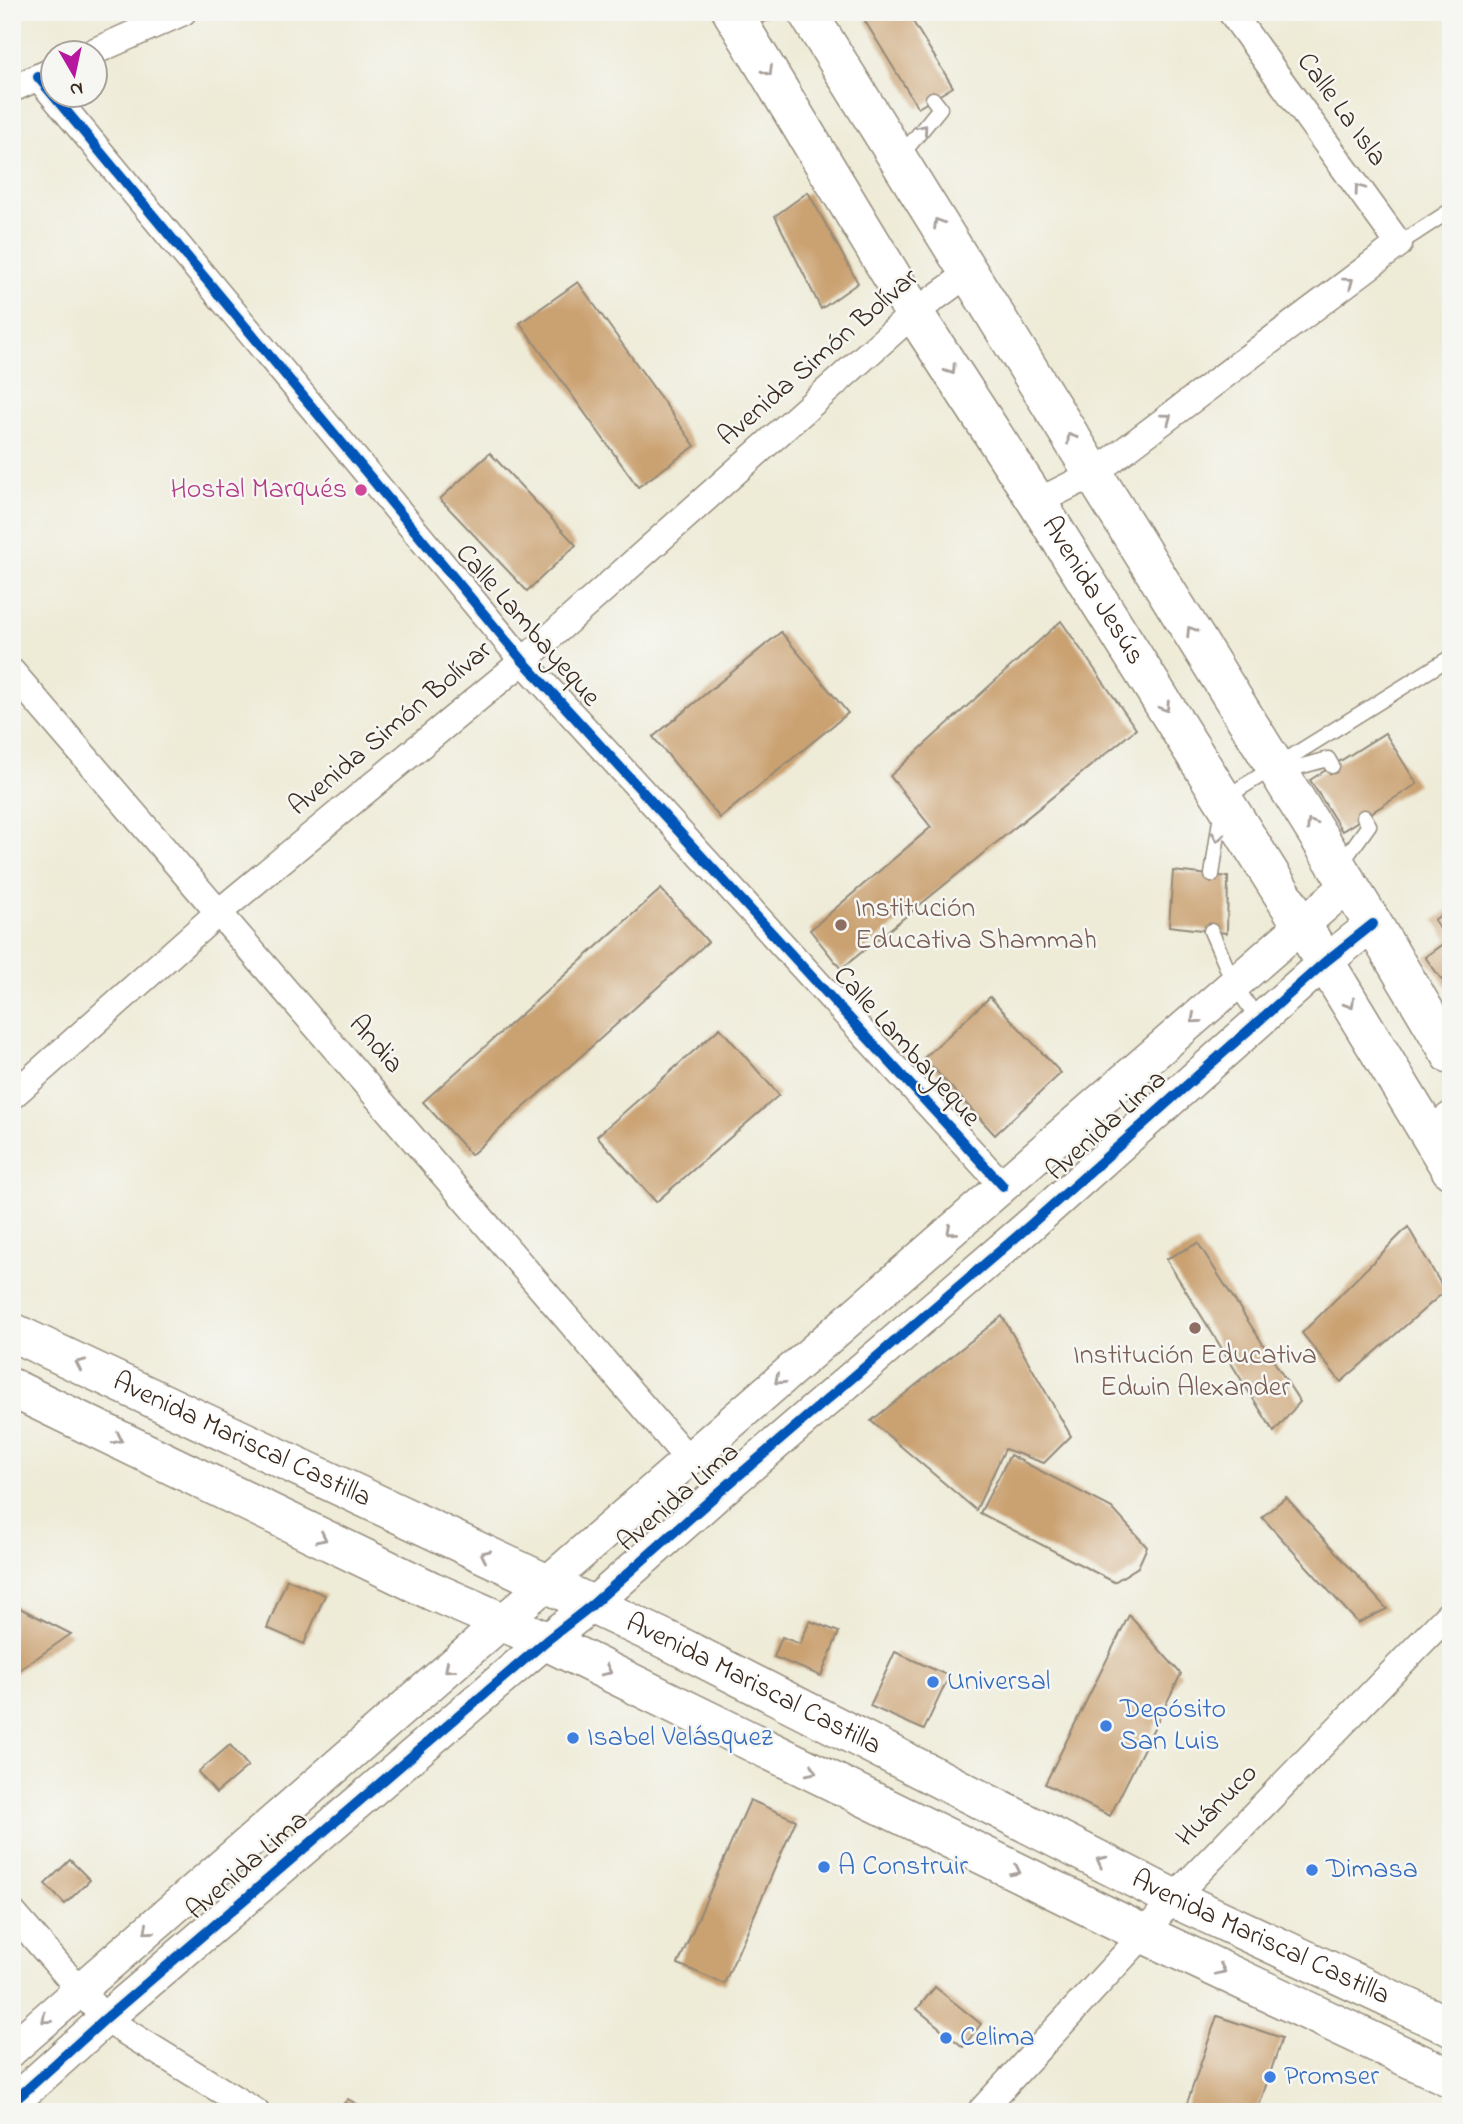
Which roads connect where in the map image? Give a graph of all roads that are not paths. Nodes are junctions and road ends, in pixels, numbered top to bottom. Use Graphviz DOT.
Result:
graph roads {
  1 [pos="183,12"];
  2 [pos="775,12"];
  3 [pos="807,12"];
  4 [pos="1231,12"];
  5 [pos="734,16"];
  6 [pos="108,45"];
  7 [pos="38,77"];
  8 [pos="12,89"];
  9 [pos="933,99"];
  10 [pos="73,108"];
  11 [pos="898,159"];
  12 [pos="1451,211"];
  13 [pos="1399,244"];
  14 [pos="969,273"];
  15 [pos="914,313"];
  16 [pos="1093,474"];
  17 [pos="1037,502"];
  18 [pos="1451,657"];
  19 [pos="523,661"];
  20 [pos="12,673"];
  21 [pos="1316,741"];
  22 [pos="1277,770"];
  23 [pos="1223,799"];
  24 [pos="1364,817"];
  25 [pos="1212,875"];
  26 [pos="1343,877"];
  27 [pos="219,912"];
  28 [pos="1373,924"];
  29 [pos="1301,925"];
  30 [pos="1211,930"];
  31 [pos="1325,962"];
  32 [pos="1234,984"];
  33 [pos="1259,1021"];
  34 [pos="1451,1055"];
  35 [pos="12,1096"];
  36 [pos="1437,1117"];
  37 [pos="1451,1170"];
  38 [pos="1003,1186"];
  39 [pos="12,1332"];
  40 [pos="12,1388"];
  41 [pos="688,1459"];
  42 [pos="547,1584"];
  43 [pos="592,1605"];
  44 [pos="1451,1612"];
  45 [pos="500,1623"];
  46 [pos="546,1641"];
  47 [pos="1173,1898"];
  48 [pos="12,1912"];
  49 [pos="1144,1934"];
  50 [pos="80,1990"];
  51 [pos="106,2019"];
  52 [pos="1451,2027"];
  53 [pos="12,2049"];
  54 [pos="1451,2078"];
  55 [pos="12,2103"];
  56 [pos="256,2112"];
  57 [pos="980,2112"];
  1 -- 6 [label="street"];
  2 -- 5 [label="lane"];
  3 -- 11 [label="main road"];
  13 -- 4 [label="street, Calle La Isla, one-way"];
  5 -- 15 [label="main road, Avenida Jesús, one-way"];
  7 -- 8 [label="street"];
  11 -- 9 [label="lane, one-way"];
  10 -- 19 [label="street, Calle Lambayeque"];
  14 -- 11 [label="main road, one-way"];
  12 -- 13 [label="lane"];
  16 -- 13 [label="street, one-way"];
  14 -- 15 [label="street, Avenida Simón Bolívar"];
  16 -- 14 [label="main road, one-way"];
  15 -- 17 [label="main road, Avenida Jesús, one-way"];
  15 -- 19 [label="street, Avenida Simón Bolívar"];
  16 -- 17 [label="street"];
  22 -- 16 [label="main road, one-way"];
  17 -- 23 [label="main road, Avenida Jesús, one-way"];
  18 -- 21 [label="lane"];
  19 -- 27 [label="street, Avenida Simón Bolívar"];
  19 -- 38 [label="street, Calle Lambayeque"];
  20 -- 27 [label="street, Andia"];
  21 -- 22 [label="lane"];
  21 -- 22 [label="lane"];
  22 -- 23 [label="lane"];
  26 -- 22 [label="main road, one-way"];
  23 -- 25 [label="lane, one-way"];
  23 -- 29 [label="main road, Avenida Jesús"];
  24 -- 26 [label="lane"];
  26 -- 28 [label="main road"];
  26 -- 29 [label="street, Avenida Lima"];
  27 -- 35 [label="street, Avenida Simón Bolívar"];
  27 -- 41 [label="street, Andia"];
  28 -- 31 [label="street, Avenida Lima"];
  28 -- 34 [label="main road"];
  29 -- 31 [label="main road, Avenida Jesús"];
  29 -- 32 [label="street, Avenida Lima"];
  30 -- 32 [label="lane"];
  31 -- 33 [label="street, Avenida Lima"];
  31 -- 36 [label="main road, Avenida Jesús, one-way"];
  32 -- 33 [label="lane"];
  32 -- 38 [label="street, Avenida Lima, one-way"];
  33 -- 43 [label="street, Avenida Lima"];
  36 -- 37 [label="main road, Avenida Jesús"];
  38 -- 41 [label="street, Avenida Lima, one-way"];
  42 -- 39 [label="main road, Avenida Mariscal Castilla, one-way"];
  40 -- 45 [label="main road, Avenida Mariscal Castilla, one-way"];
  41 -- 42 [label="street, Avenida Lima"];
  42 -- 43 [label="main road, Avenida Mariscal Castilla"];
  42 -- 45 [label="street, Avenida Lima"];
  43 -- 46 [label="street, Avenida Lima"];
  47 -- 43 [label="main road, Avenida Mariscal Castilla, one-way"];
  44 -- 47 [label="street, Huánuco"];
  45 -- 46 [label="main road, Avenida Mariscal Castilla"];
  45 -- 50 [label="street, Avenida Lima, one-way"];
  46 -- 49 [label="main road, Avenida Mariscal Castilla, one-way"];
  46 -- 51 [label="street, Avenida Lima"];
  47 -- 49 [label="street, Huánuco"];
  47 -- 52 [label="main road, Avenida Mariscal Castilla"];
  48 -- 50 [label="street"];
  49 -- 54 [label="main road, Avenida Mariscal Castilla, one-way"];
  49 -- 57 [label="street, Huánuco"];
  50 -- 51 [label="street"];
  50 -- 53 [label="street, Avenida Lima, one-way"];
  51 -- 55 [label="street, Avenida Lima"];
  51 -- 56 [label="street"];
}
